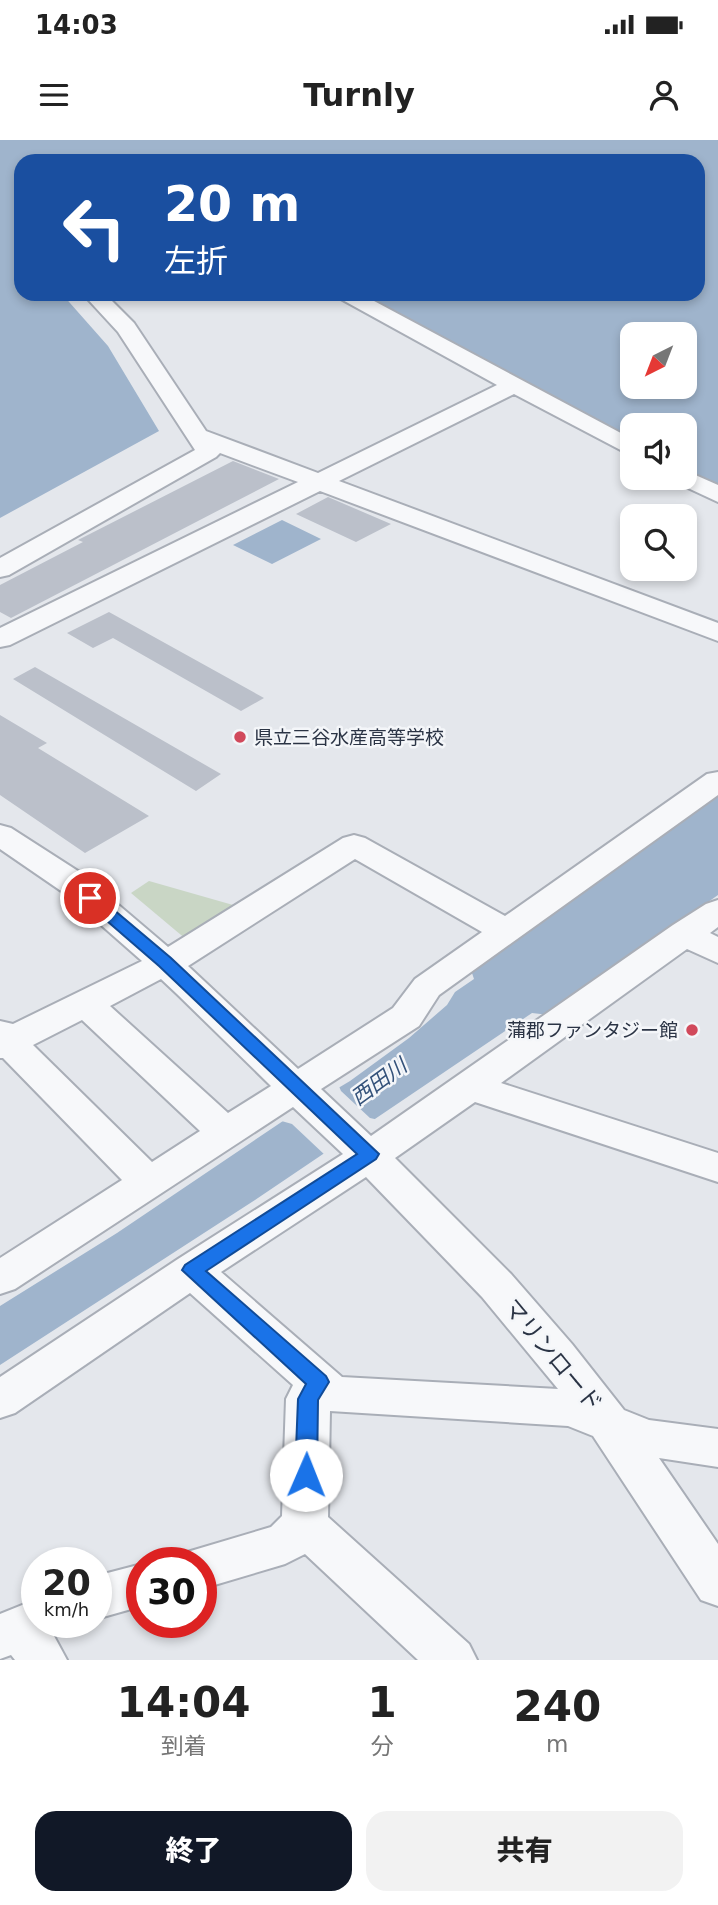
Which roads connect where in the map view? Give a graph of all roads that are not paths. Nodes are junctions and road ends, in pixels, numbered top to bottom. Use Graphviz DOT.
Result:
graph roads {
  1 [pos="100,301"];
  2 [pos="359,301"];
  3 [pos="515,385"];
  4 [pos="195,435"];
  5 [pos="620,442"];
  6 [pos="318,481"];
  7 [pos="697,484"];
  8 [pos="718,495"];
  9 [pos="0,569"];
  10 [pos="718,633"];
  11 [pos="0,639"];
  12 [pos="718,781"];
  13 [pos="0,835"];
  14 [pos="718,911"];
  15 [pos="506,931"];
  16 [pos="685,933"];
  17 [pos="718,952"];
  18 [pos="165,962"];
  19 [pos="85,1003"];
  20 [pos="3,1040"];
  21 [pos="471,1087"];
  22 [pos="300,1092"];
  23 [pos="226,1133"];
  24 [pos="365,1152"];
  25 [pos="712,1159"];
  26 [pos="149,1183"];
  27 [pos="192,1270"];
  28 [pos="0,1278"];
  29 [pos="318,1382"];
  30 [pos="0,1400"];
  31 [pos="608,1421"];
  32 [pos="718,1448"];
  33 [pos="305,1525"];
  34 [pos="217,1562"];
  35 [pos="718,1585"];
  36 [pos="452,1660"];
  1 -- 4 [label="street"];
  2 -- 3 [label="street"];
  3 -- 5 [label="street"];
  3 -- 6 [label="street"];
  4 -- 6 [label="street"];
  4 -- 9 [label="street"];
  6 -- 10 [label="street"];
  6 -- 11 [label="street"];
  7 -- 8 [label="street"];
  12 -- 15 [label="street"];
  13 -- 18 [label="street"];
  14 -- 16 [label="street"];
  15 -- 18 [label="street"];
  15 -- 22 [label="street"];
  16 -- 17 [label="street"];
  16 -- 21 [label="street"];
  18 -- 19 [label="street"];
  18 -- 22 [label="street"];
  19 -- 20 [label="street"];
  19 -- 23 [label="street"];
  20 -- 26 [label="street"];
  21 -- 24 [label="street"];
  21 -- 25 [label="street"];
  22 -- 23 [label="street"];
  22 -- 24 [label="street, マリンロード"];
  23 -- 26 [label="street"];
  24 -- 27 [label="street"];
  24 -- 31 [label="street, マリンロード"];
  26 -- 28 [label="street"];
  27 -- 29 [label="street"];
  27 -- 30 [label="street"];
  29 -- 31 [label="street"];
  29 -- 33 [label="street"];
  31 -- 32 [label="street"];
  31 -- 35 [label="street, マリンロード"];
  33 -- 34 [label="street"];
  33 -- 36 [label="street"];
}
